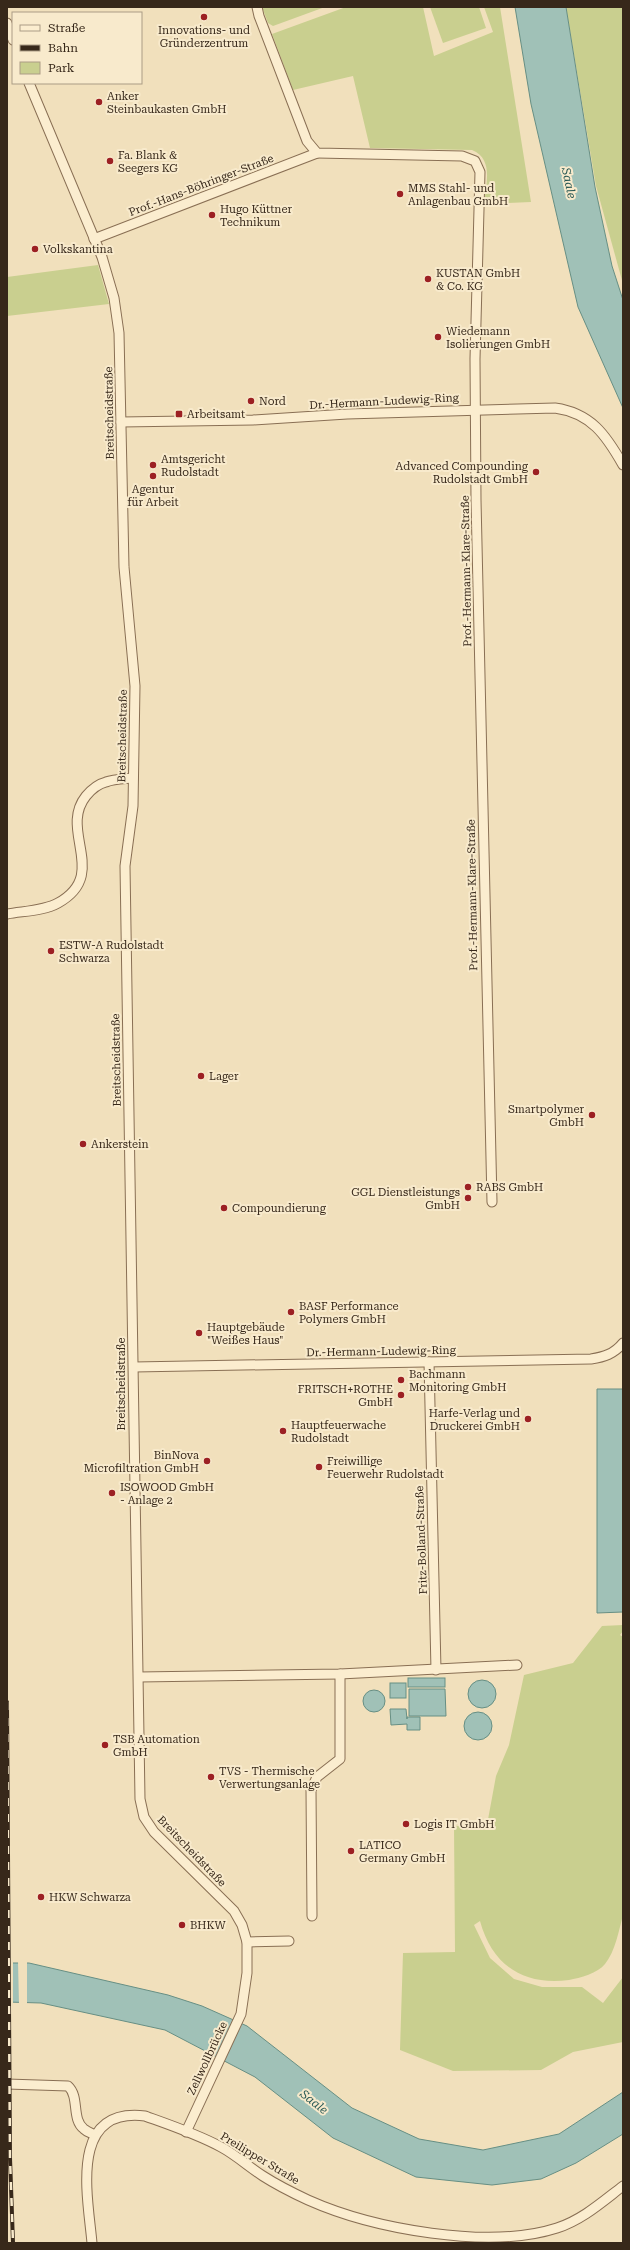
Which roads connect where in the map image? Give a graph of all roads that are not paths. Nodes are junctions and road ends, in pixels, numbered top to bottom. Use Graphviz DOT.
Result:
graph roads {
  1 [pos="257,7"];
  2 [pos="7,23"];
  3 [pos="12,37"];
  4 [pos="29,84"];
  5 [pos="317,153"];
  6 [pos="94,239"];
  7 [pos="475,409"];
  8 [pos="121,422"];
  9 [pos="623,465"];
  10 [pos="133,778"];
  11 [pos="7,914"];
  12 [pos="492,1202"];
  13 [pos="623,1344"];
  14 [pos="429,1362"];
  15 [pos="134,1367"];
  16 [pos="517,1665"];
  17 [pos="436,1670"];
  18 [pos="340,1674"];
  19 [pos="139,1677"];
  20 [pos="312,1916"];
  21 [pos="247,1942"];
  22 [pos="289,1942"];
  23 [pos="241,2014"];
  24 [pos="7,2084"];
  25 [pos="186,2132"];
  26 [pos="95,2135"];
  27 [pos="623,2186"];
  28 [pos="92,2243"];
  1 -- 5 [label="street"];
  2 -- 3 [label="street"];
  4 -- 6 [label="street, Breitscheidstraße"];
  5 -- 6 [label="street, Prof.-Hans-Böhringer-Straße"];
  5 -- 7 [label="street, Prof.-Hermann-Klare-Straße"];
  6 -- 8 [label="street, Breitscheidstraße"];
  7 -- 8 [label="street, Dr.-Hermann-Ludewig-Ring"];
  7 -- 9 [label="street, Dr.-Hermann-Ludewig-Ring"];
  7 -- 12 [label="street, Prof.-Hermann-Klare-Straße"];
  8 -- 10 [label="street, Breitscheidstraße"];
  10 -- 11 [label="street"];
  10 -- 15 [label="street, Breitscheidstraße"];
  13 -- 14 [label="street, Dr.-Hermann-Ludewig-Ring"];
  14 -- 15 [label="street, Dr.-Hermann-Ludewig-Ring"];
  14 -- 17 [label="street, Fritz-Bolland-Straße"];
  15 -- 19 [label="street, Breitscheidstraße"];
  16 -- 17 [label="street"];
  17 -- 18 [label="street"];
  18 -- 19 [label="street"];
  18 -- 20 [label="street"];
  19 -- 21 [label="street, Breitscheidstraße"];
  21 -- 22 [label="street"];
  21 -- 23 [label="street, Breitscheidstraße"];
  23 -- 25 [label="street, Zellwollbrücke"];
  24 -- 26 [label="street"];
  25 -- 26 [label="street, Preilipper Straße"];
  25 -- 27 [label="street, Preilipper Straße"];
  26 -- 28 [label="street"];
}
